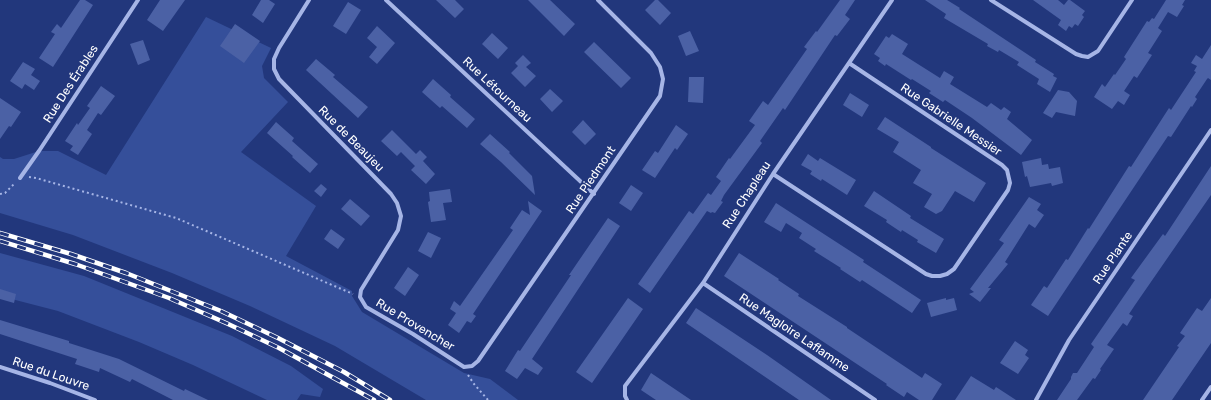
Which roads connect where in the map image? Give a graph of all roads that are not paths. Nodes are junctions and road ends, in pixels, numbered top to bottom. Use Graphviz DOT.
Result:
graph roads {
  1 [pos="138,0"];
  2 [pos="309,0"];
  3 [pos="386,0"];
  4 [pos="598,0"];
  5 [pos="892,0"];
  6 [pos="990,0"];
  7 [pos="1132,0"];
  8 [pos="849,63"];
  9 [pos="1211,130"];
  10 [pos="773,174"];
  11 [pos="20,178"];
  12 [pos="594,194"];
  13 [pos="703,283"];
  14 [pos="360,297"];
  15 [pos="0,367"];
  16 [pos="464,367"];
  17 [pos="1211,387"];
  18 [pos="95,400"];
  19 [pos="627,400"];
  20 [pos="875,400"];
  21 [pos="1036,400"];
  22 [pos="1202,400"];
  1 -- 11 [label="street, Rue Des Érables"];
  2 -- 14 [label="street, Rue de Beaujeu"];
  3 -- 12 [label="street, Rue Létourneau"];
  4 -- 12 [label="street, Rue Piedmont"];
  5 -- 8 [label="street, Rue Chapleau"];
  6 -- 7 [label="street"];
  8 -- 10 [label="street, Rue Chapleau"];
  8 -- 10 [label="street, Rue Gabrielle Messier"];
  9 -- 21 [label="street, Rue Plante"];
  10 -- 13 [label="street, Rue Chapleau"];
  12 -- 16 [label="street, Rue Piedmont"];
  13 -- 19 [label="street, Rue Chapleau"];
  13 -- 20 [label="street, Rue Magloire Laflamme"];
  14 -- 16 [label="street, Rue Provencher"];
  15 -- 18 [label="street, Rue du Louvre"];
  17 -- 22 [label="street"];
}
